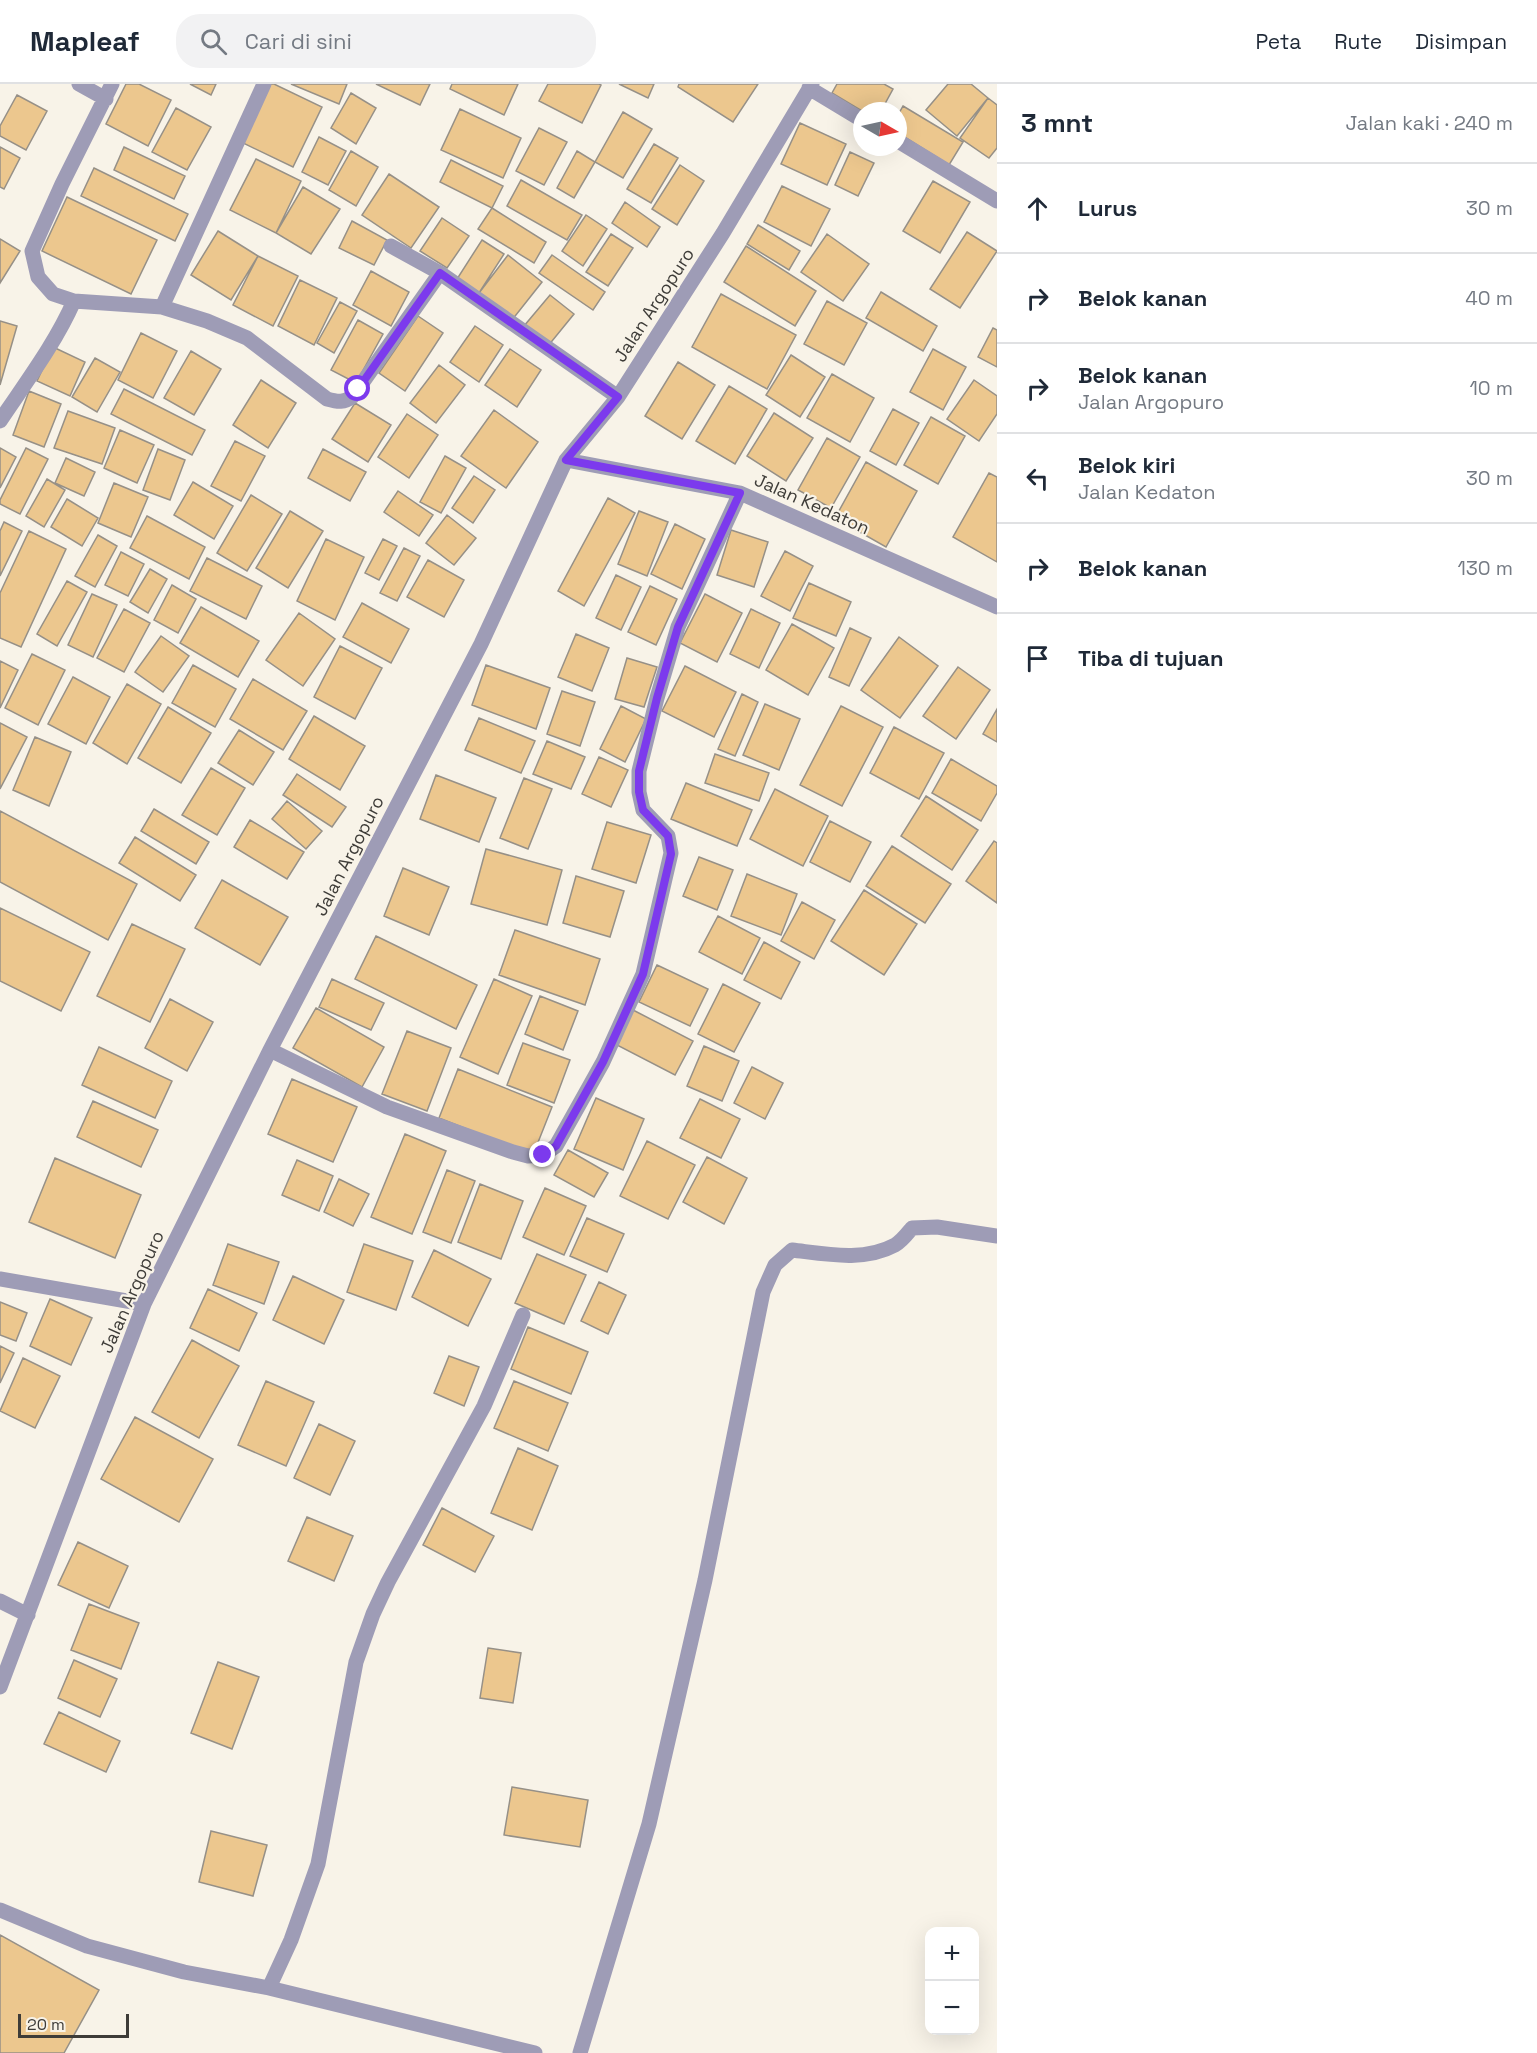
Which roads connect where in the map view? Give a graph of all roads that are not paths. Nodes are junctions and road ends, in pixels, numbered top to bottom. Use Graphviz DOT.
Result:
graph roads {
  1 [pos="79,84"];
  2 [pos="112,84"];
  3 [pos="264,84"];
  4 [pos="811,86"];
  5 [pos="106,99"];
  6 [pos="853,114"];
  7 [pos="907,146"];
  8 [pos="997,201"];
  9 [pos="391,246"];
  10 [pos="440,273"];
  11 [pos="74,301"];
  12 [pos="162,307"];
  13 [pos="618,397"];
  14 [pos="0,421"];
  15 [pos="566,460"];
  16 [pos="740,493"];
  17 [pos="997,607"];
  18 [pos="270,1050"];
  19 [pos="997,1236"];
  20 [pos="0,1279"];
  21 [pos="144,1304"];
  22 [pos="523,1315"];
  23 [pos="0,1600"];
  24 [pos="28,1615"];
  25 [pos="0,1687"];
  26 [pos="0,1910"];
  27 [pos="269,1988"];
  28 [pos="535,2053"];
  29 [pos="580,2053"];
  1 -- 5 [label="street"];
  2 -- 5 [label="street"];
  3 -- 12 [label="street"];
  4 -- 6 [label="street"];
  4 -- 13 [label="street, Jalan Argopuro"];
  5 -- 11 [label="street"];
  7 -- 8 [label="street"];
  9 -- 10 [label="street"];
  10 -- 12 [label="street"];
  10 -- 13 [label="street"];
  11 -- 12 [label="street"];
  11 -- 14 [label="street"];
  13 -- 15 [label="street, Jalan Argopuro"];
  15 -- 16 [label="street, Jalan Kedaton"];
  15 -- 18 [label="street, Jalan Argopuro"];
  16 -- 17 [label="street, Jalan Kedaton"];
  16 -- 18 [label="street"];
  18 -- 21 [label="street, Jalan Argopuro"];
  19 -- 29 [label="street"];
  20 -- 21 [label="street"];
  21 -- 24 [label="street, Jalan Argopuro"];
  22 -- 27 [label="street"];
  23 -- 24 [label="street"];
  24 -- 25 [label="street, Jalan Argopuro"];
  26 -- 27 [label="street"];
  27 -- 28 [label="street"];
}
